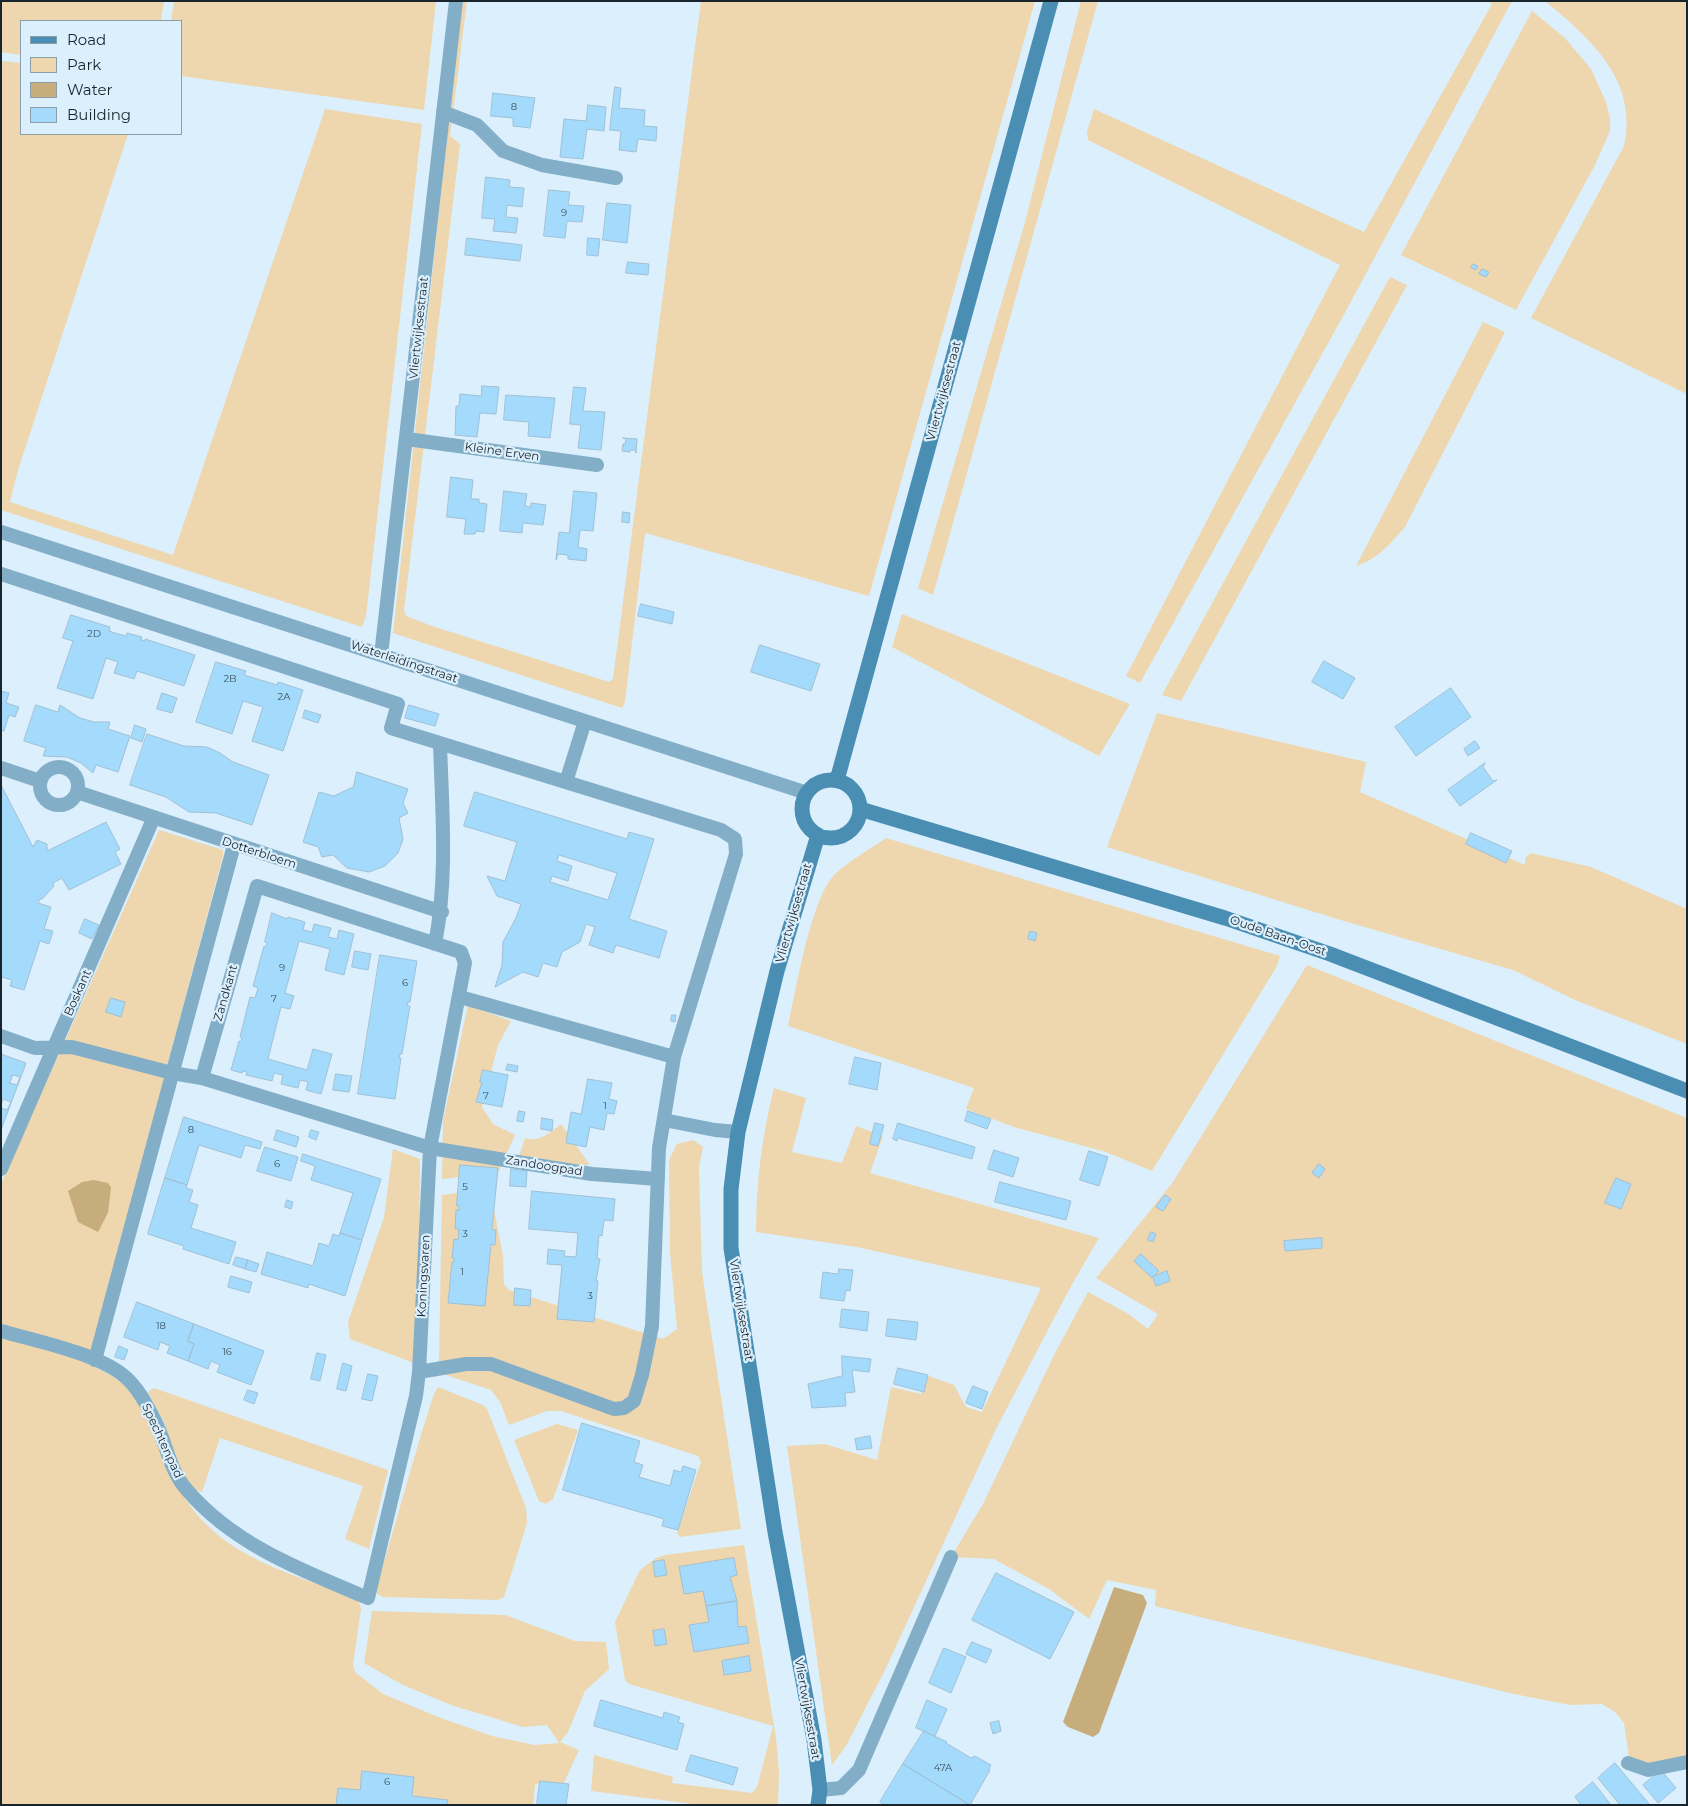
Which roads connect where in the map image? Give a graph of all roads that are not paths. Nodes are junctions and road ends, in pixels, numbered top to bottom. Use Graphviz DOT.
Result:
graph roads {
  1 [pos="456,1"];
  2 [pos="1051,1"];
  3 [pos="443,112"];
  4 [pos="616,178"];
  5 [pos="407,439"];
  6 [pos="598,465"];
  7 [pos="1,532"];
  8 [pos="1,574"];
  9 [pos="381,655"];
  10 [pos="585,721"];
  11 [pos="440,743"];
  12 [pos="1,768"];
  13 [pos="40,780"];
  14 [pos="837,780"];
  15 [pos="566,782"];
  16 [pos="77,792"];
  17 [pos="806,793"];
  18 [pos="860,809"];
  19 [pos="154,817"];
  20 [pos="818,835"];
  21 [pos="234,845"];
  22 [pos="442,912"];
  23 [pos="435,944"];
  24 [pos="461,952"];
  25 [pos="460,997"];
  26 [pos="1,1036"];
  27 [pos="54,1048"];
  28 [pos="674,1057"];
  29 [pos="172,1073"];
  30 [pos="202,1078"];
  31 [pos="1687,1091"];
  32 [pos="664,1120"];
  33 [pos="738,1132"];
  34 [pos="430,1148"];
  35 [pos="1,1169"];
  36 [pos="658,1179"];
  37 [pos="1,1331"];
  38 [pos="95,1360"];
  39 [pos="419,1372"];
  40 [pos="951,1557"];
  41 [pos="368,1598"];
  42 [pos="1628,1762"];
  43 [pos="1687,1762"];
  44 [pos="819,1797"];
  1 -- 3 [label="street, Vliertwijksestraat"];
  2 -- 14 [label="street, Vliertwijksestraat"];
  3 -- 4 [label="street"];
  3 -- 5 [label="street, Vliertwijksestraat"];
  5 -- 6 [label="street, Kleine Erven"];
  5 -- 9 [label="street, Vliertwijksestraat"];
  7 -- 9 [label="street, Waterleidingstraat"];
  8 -- 11 [label="street"];
  9 -- 10 [label="street, Waterleidingstraat"];
  10 -- 15 [label="street"];
  10 -- 17 [label="street, Waterleidingstraat"];
  11 -- 15 [label="street"];
  11 -- 22 [label="street"];
  12 -- 13 [label="street"];
  13 -- 16 [label="street"];
  13 -- 16 [label="street"];
  14 -- 17 [label="street"];
  14 -- 18 [label="street"];
  15 -- 28 [label="street"];
  16 -- 19 [label="street, Dotterbloem"];
  17 -- 20 [label="street"];
  18 -- 20 [label="street"];
  18 -- 31 [label="street, Oude Baan-Oost"];
  19 -- 21 [label="street, Dotterbloem"];
  19 -- 27 [label="street, Boskant"];
  20 -- 33 [label="street, Vliertwijksestraat"];
  21 -- 22 [label="street, Dotterbloem"];
  21 -- 29 [label="street"];
  22 -- 23 [label="street"];
  23 -- 24 [label="street, Zandkant"];
  23 -- 30 [label="street, Zandkant"];
  24 -- 25 [label="street, Koningsvaren"];
  25 -- 28 [label="street"];
  25 -- 34 [label="street, Koningsvaren"];
  26 -- 27 [label="street"];
  27 -- 29 [label="street"];
  27 -- 35 [label="street, Boskant"];
  28 -- 32 [label="street"];
  29 -- 30 [label="street"];
  29 -- 38 [label="street"];
  30 -- 34 [label="street"];
  32 -- 33 [label="street"];
  32 -- 36 [label="street"];
  33 -- 44 [label="street, Vliertwijksestraat"];
  34 -- 36 [label="street, Zandoogpad"];
  34 -- 39 [label="street, Koningsvaren"];
  36 -- 39 [label="street"];
  37 -- 38 [label="street, Spechtenpad"];
  38 -- 41 [label="street, Spechtenpad"];
  39 -- 41 [label="street, Koningsvaren"];
  40 -- 44 [label="street, Vliertwijksestraat"];
  42 -- 43 [label="street"];
}
